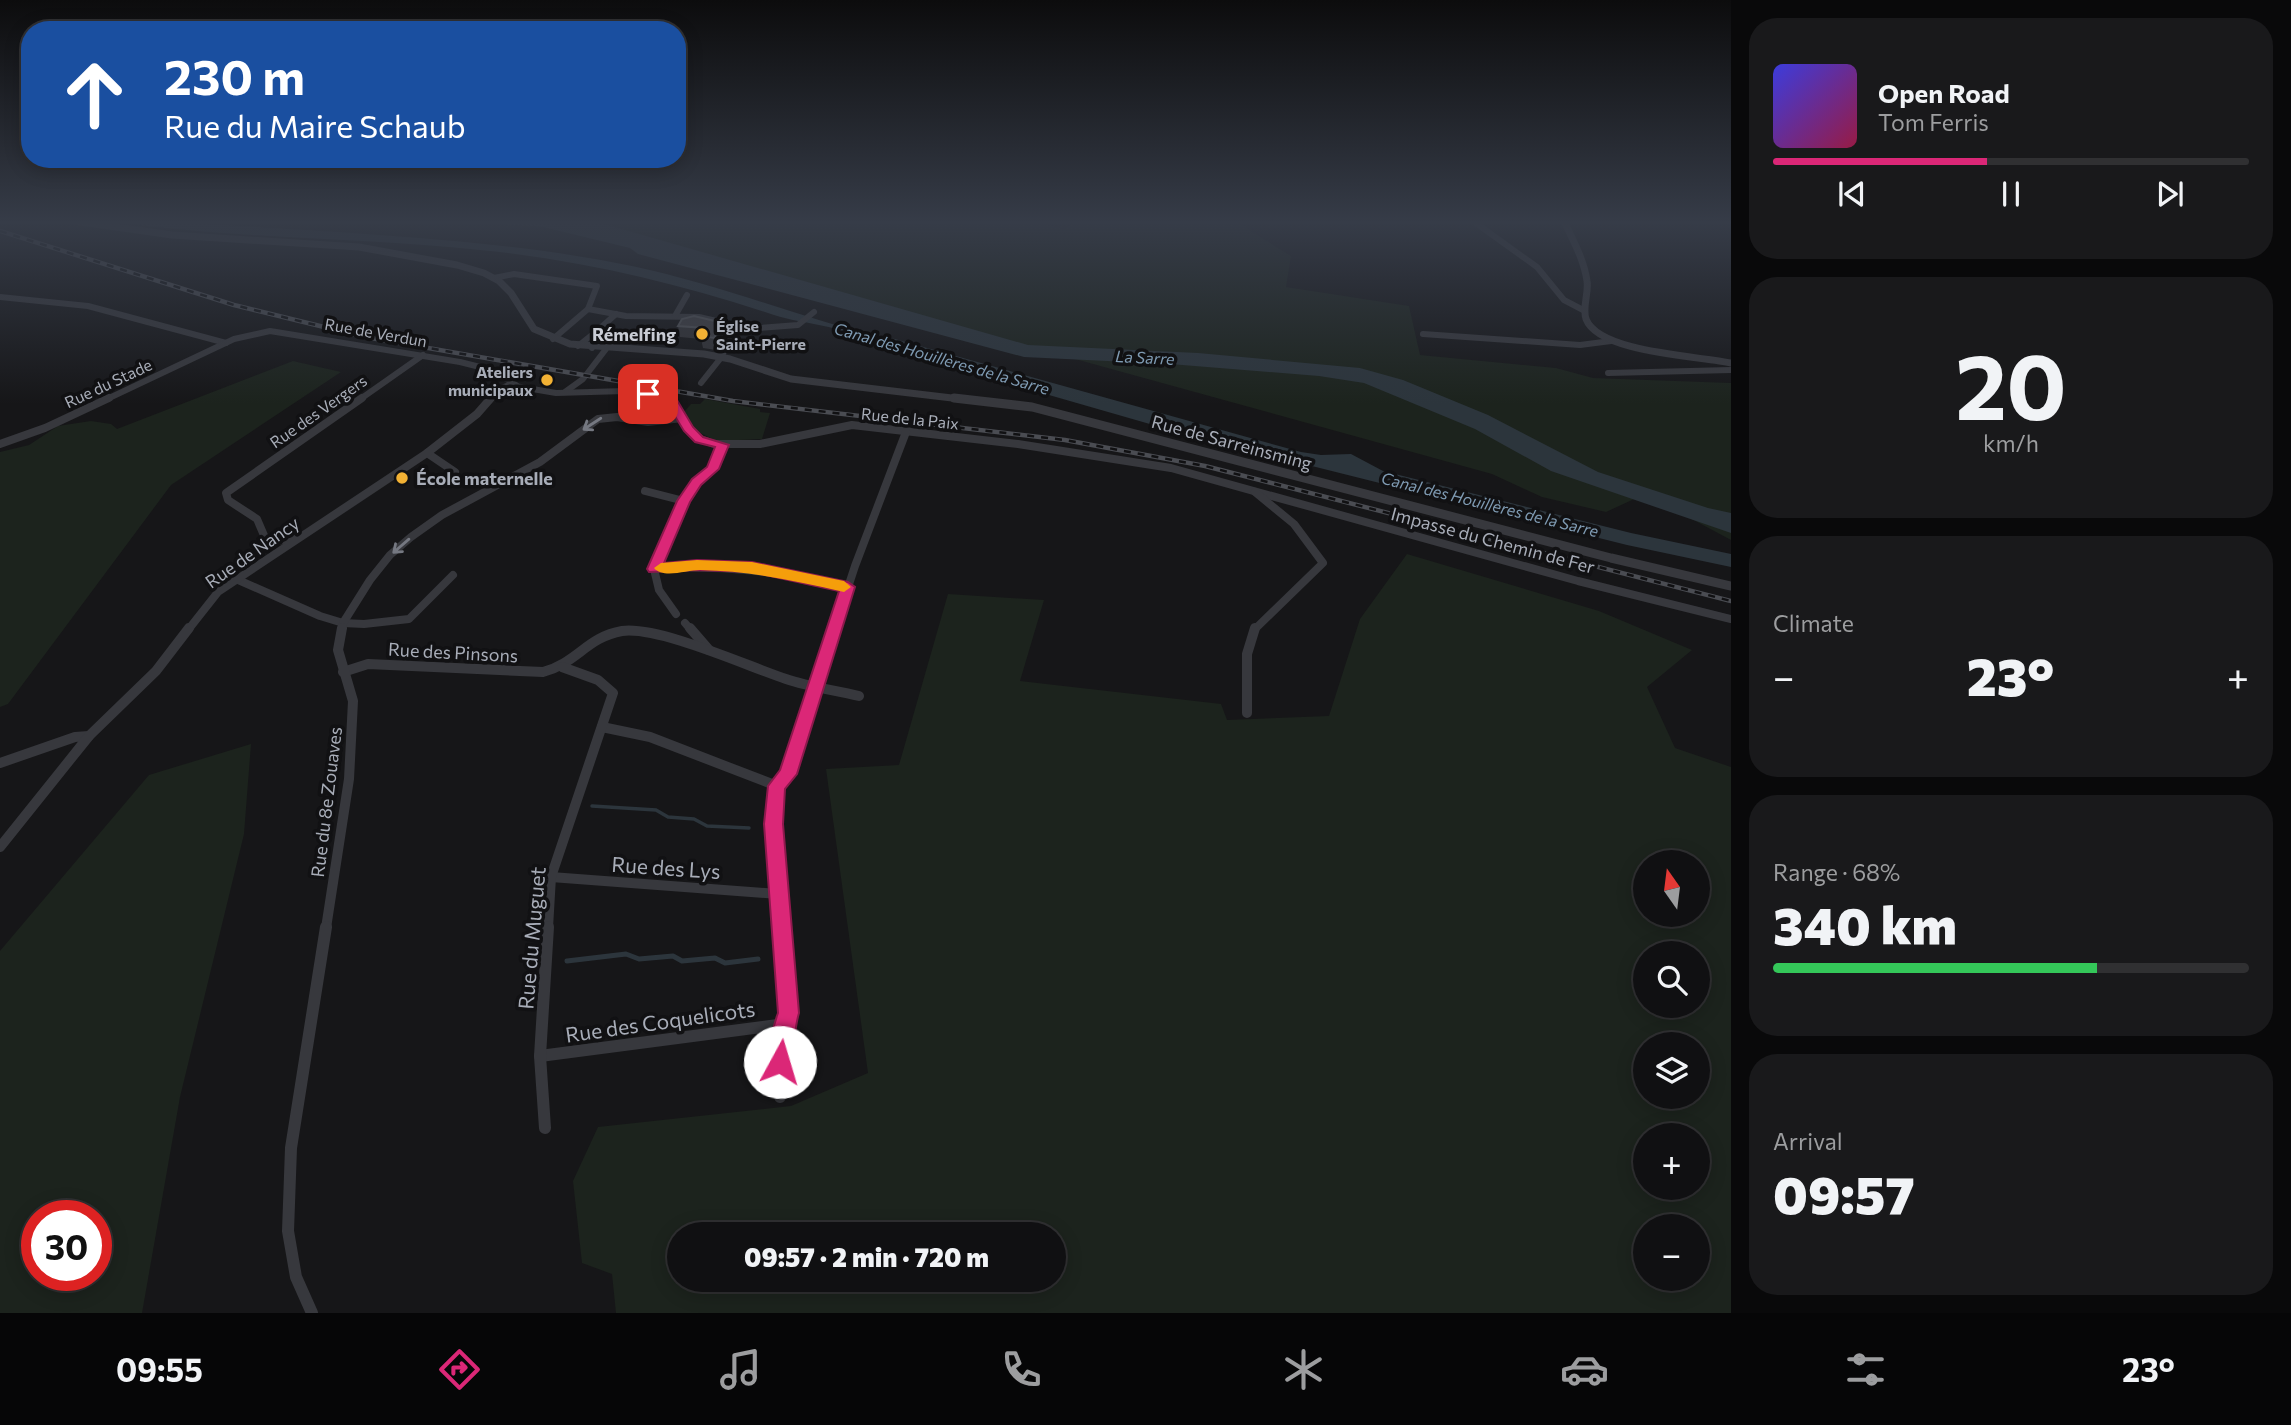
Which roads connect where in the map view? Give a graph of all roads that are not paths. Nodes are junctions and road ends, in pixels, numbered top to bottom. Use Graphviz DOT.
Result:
graph roads {
  1 [pos="499,282"];
  2 [pos="583,282"];
  3 [pos="1549,282"];
  4 [pos="1587,282"];
  5 [pos="687,295"];
  6 [pos="0,297"];
  7 [pos="588,309"];
  8 [pos="1585,311"];
  9 [pos="813,313"];
  10 [pos="616,314"];
  11 [pos="675,316"];
  12 [pos="598,330"];
  13 [pos="735,330"];
  14 [pos="1423,334"];
  15 [pos="553,339"];
  16 [pos="1611,341"];
  17 [pos="226,343"];
  18 [pos="578,346"];
  19 [pos="592,348"];
  20 [pos="606,349"];
  21 [pos="423,355"];
  22 [pos="720,356"];
  23 [pos="1731,363"];
  24 [pos="1731,370"];
  25 [pos="1608,373"];
  26 [pos="501,375"];
  27 [pos="580,382"];
  28 [pos="701,383"];
  29 [pos="516,385"];
  30 [pos="505,386"];
  31 [pos="579,392"];
  32 [pos="564,393"];
  33 [pos="682,418"];
  34 [pos="906,432"];
  35 [pos="0,444"];
  36 [pos="722,445"];
  37 [pos="427,453"];
  38 [pos="455,472"];
  39 [pos="1248,488"];
  40 [pos="645,491"];
  41 [pos="684,501"];
  42 [pos="301,536"];
  43 [pos="654,569"];
  44 [pos="249,570"];
  45 [pos="453,575"];
  46 [pos="236,579"];
  47 [pos="253,584"];
  48 [pos="1731,586"];
  49 [pos="848,587"];
  50 [pos="676,614"];
  51 [pos="1731,619"];
  52 [pos="344,620"];
  53 [pos="685,623"];
  54 [pos="710,652"];
  55 [pos="562,667"];
  56 [pos="343,672"];
  57 [pos="818,685"];
  58 [pos="859,696"];
  59 [pos="1247,713"];
  60 [pos="602,727"];
  61 [pos="89,736"];
  62 [pos="0,763"];
  63 [pos="776,786"];
  64 [pos="0,847"];
  65 [pos="551,877"];
  66 [pos="778,894"];
  67 [pos="785,1024"];
  68 [pos="540,1056"];
  69 [pos="780,1097"];
  70 [pos="545,1128"];
  71 [pos="312,1313"];
  1 -- 15 [label="street"];
  2 -- 7 [label="street"];
  3 -- 8 [label="street"];
  4 -- 8 [label="street"];
  5 -- 11 [label="street"];
  6 -- 17 [label="street"];
  7 -- 10 [label="street"];
  7 -- 15 [label="street"];
  8 -- 16 [label="street"];
  9 -- 13 [label="street"];
  10 -- 11 [label="street"];
  10 -- 12 [label="street"];
  11 -- 13 [label="street"];
  12 -- 18 [label="street"];
  12 -- 19 [label="street"];
  13 -- 22 [label="street"];
  14 -- 16 [label="street"];
  15 -- 18 [label="street, Rue de Sarreinsming"];
  16 -- 23 [label="street"];
  17 -- 21 [label="street, Rue de Verdun"];
  17 -- 35 [label="street, Rue du Stade"];
  18 -- 19 [label="street, Rue de Sarreinsming"];
  19 -- 20 [label="street, Rue de Sarreinsming"];
  20 -- 22 [label="street, Rue de Sarreinsming"];
  20 -- 27 [label="street"];
  21 -- 26 [label="street, Rue de Verdun"];
  21 -- 42 [label="street, Rue des Vergers"];
  22 -- 28 [label="street"];
  22 -- 48 [label="street, Rue de Sarreinsming"];
  24 -- 25 [label="street"];
  26 -- 29 [label="street, Rue de Verdun"];
  26 -- 30 [label="street"];
  27 -- 31 [label="street"];
  27 -- 32 [label="street"];
  29 -- 30 [label="street, Rue de la Paix"];
  29 -- 32 [label="street, Rue de la Paix"];
  30 -- 37 [label="street, Rue de Nancy"];
  31 -- 32 [label="street, Rue de la Paix"];
  31 -- 33 [label="street, Rue de la Paix"];
  33 -- 36 [label="street, Rue de la Paix"];
  33 -- 52 [label="street, Rue du 8e Zouaves, one-way"];
  34 -- 36 [label="street, Rue de la Paix"];
  34 -- 39 [label="street, Rue de la Paix"];
  34 -- 49 [label="street"];
  36 -- 41 [label="street"];
  37 -- 38 [label="street"];
  37 -- 42 [label="street, Rue de Nancy"];
  39 -- 51 [label="street, Impasse du Chemin de Fer"];
  39 -- 59 [label="street"];
  40 -- 41 [label="street"];
  41 -- 43 [label="street"];
  42 -- 44 [label="street, Rue de Nancy"];
  43 -- 49 [label="street"];
  43 -- 50 [label="street"];
  44 -- 46 [label="street, Rue de Nancy"];
  44 -- 47 [label="street"];
  45 -- 52 [label="street"];
  46 -- 47 [label="street"];
  46 -- 61 [label="street, Rue de Nancy"];
  47 -- 52 [label="street"];
  49 -- 57 [label="street"];
  52 -- 56 [label="street, Rue du 8e Zouaves"];
  53 -- 54 [label="street"];
  54 -- 55 [label="street"];
  54 -- 57 [label="street"];
  55 -- 56 [label="street, Rue des Pinsons"];
  55 -- 60 [label="street, Rue du Muguet"];
  56 -- 71 [label="street, Rue du 8e Zouaves"];
  57 -- 58 [label="street"];
  57 -- 63 [label="street"];
  60 -- 63 [label="street"];
  60 -- 65 [label="street, Rue du Muguet"];
  61 -- 62 [label="street"];
  61 -- 64 [label="street, Rue de Nancy"];
  63 -- 66 [label="street"];
  65 -- 66 [label="street, Rue des Lys"];
  65 -- 68 [label="street, Rue du Muguet"];
  66 -- 67 [label="street"];
  67 -- 68 [label="street, Rue des Coquelicots"];
  67 -- 69 [label="street"];
  68 -- 70 [label="street, Rue du Muguet"];
}
